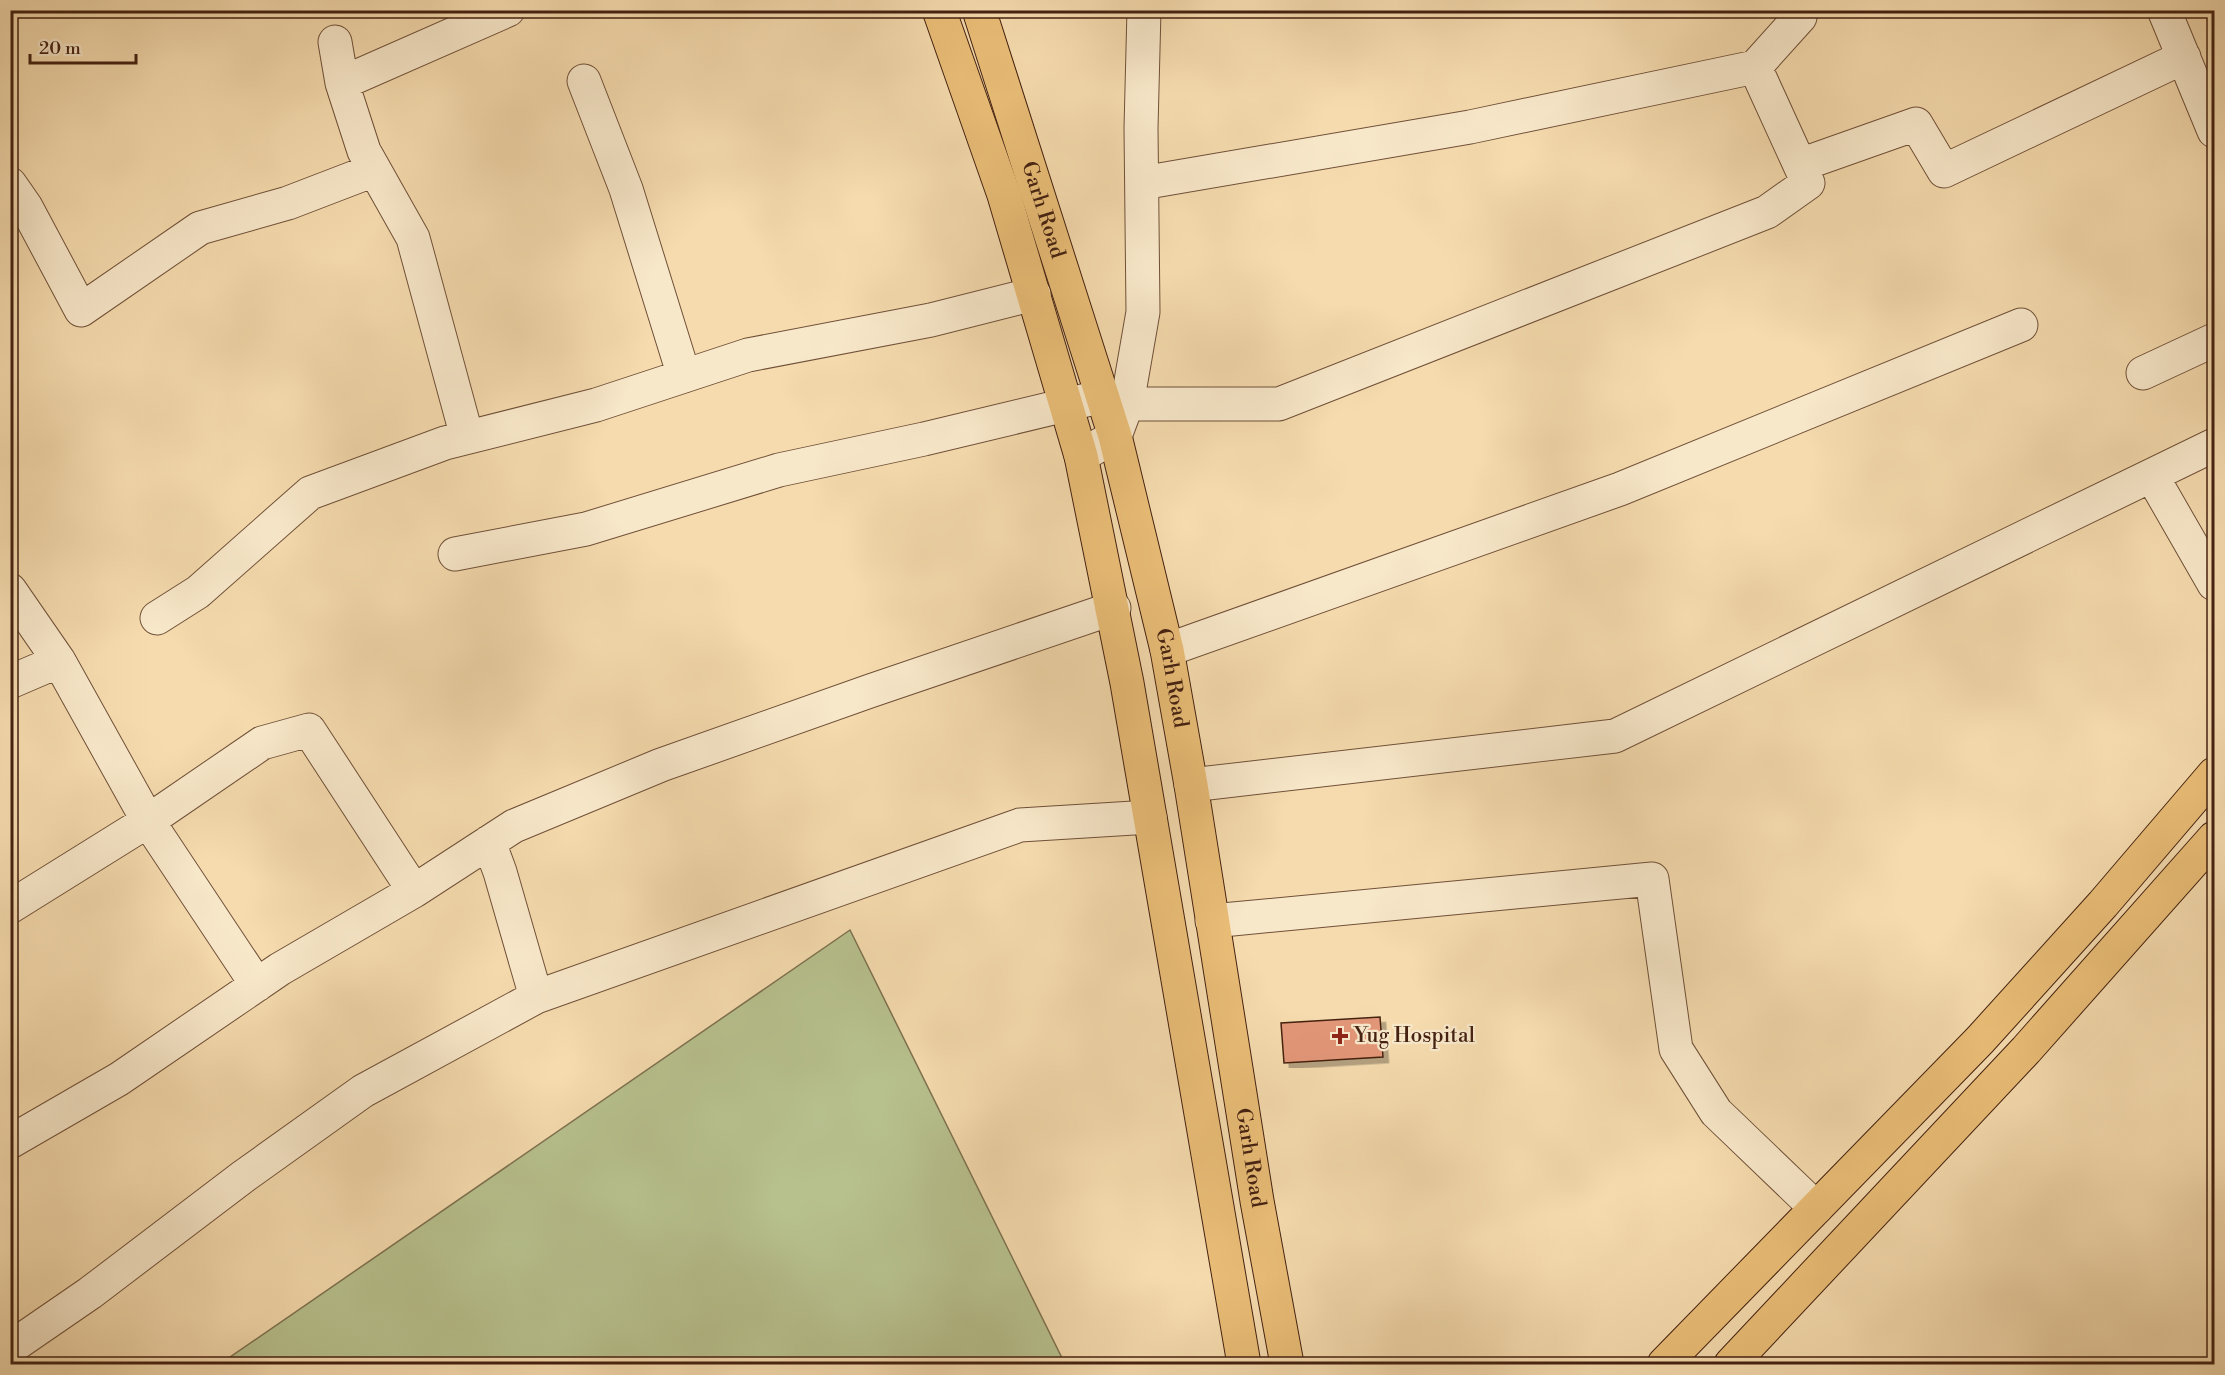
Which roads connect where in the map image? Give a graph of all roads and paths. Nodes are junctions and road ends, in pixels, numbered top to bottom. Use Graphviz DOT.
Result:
graph roads {
  1 [pos="507,10"];
  2 [pos="939,10"];
  3 [pos="979,10"];
  4 [pos="1143,10"];
  5 [pos="1800,10"];
  6 [pos="2164,10"];
  7 [pos="335,42"];
  8 [pos="2184,57"];
  9 [pos="1755,67"];
  10 [pos="584,81"];
  11 [pos="342,83"];
  12 [pos="2214,131"];
  13 [pos="1800,165"];
  14 [pos="374,170"];
  15 [pos="1142,183"];
  16 [pos="10,184"];
  17 [pos="1034,294"];
  18 [pos="2021,325"];
  19 [pos="2214,340"];
  20 [pos="2143,373"];
  21 [pos="684,376"];
  22 [pos="1115,400"];
  23 [pos="1067,405"];
  24 [pos="1116,436"];
  25 [pos="467,437"];
  26 [pos="2214,446"];
  27 [pos="1081,456"];
  28 [pos="2152,476"];
  29 [pos="454,554"];
  30 [pos="2214,584"];
  31 [pos="10,590"];
  32 [pos="1114,608"];
  33 [pos="157,618"];
  34 [pos="1167,650"];
  35 [pos="59,661"];
  36 [pos="10,682"];
  37 [pos="2214,774"];
  38 [pos="1191,785"];
  39 [pos="1150,817"];
  40 [pos="148,821"];
  41 [pos="2214,838"];
  42 [pos="489,842"];
  43 [pos="414,891"];
  44 [pos="10,908"];
  45 [pos="1212,921"];
  46 [pos="256,985"];
  47 [pos="536,997"];
  48 [pos="1993,1025"];
  49 [pos="2026,1050"];
  50 [pos="1241,1102"];
  51 [pos="1199,1110"];
  52 [pos="10,1142"];
  53 [pos="1816,1208"];
  54 [pos="10,1348"];
  55 [pos="1244,1365"];
  56 [pos="1287,1365"];
  57 [pos="1664,1365"];
  58 [pos="1731,1365"];
  1 -- 11 [label="street"];
  2 -- 17 [label="main road, Garh Road"];
  3 -- 22 [label="main road, Garh Road"];
  4 -- 15 [label="street"];
  5 -- 9 [label="street"];
  6 -- 8 [label="street"];
  7 -- 11 [label="street"];
  8 -- 12 [label="street"];
  8 -- 13 [label="street"];
  9 -- 13 [label="street"];
  9 -- 15 [label="street"];
  10 -- 21 [label="street"];
  11 -- 14 [label="street"];
  13 -- 22 [label="street"];
  14 -- 16 [label="street"];
  14 -- 25 [label="street"];
  15 -- 22 [label="street"];
  17 -- 21 [label="street"];
  17 -- 23 [label="main road, Garh Road"];
  18 -- 34 [label="street"];
  19 -- 20 [label="street"];
  21 -- 25 [label="street"];
  22 -- 23 [label="street"];
  22 -- 24 [label="main road, Garh Road"];
  23 -- 27 [label="main road, Garh Road"];
  23 -- 29 [label="street"];
  24 -- 27 [label="street"];
  24 -- 34 [label="main road, Garh Road"];
  25 -- 33 [label="street"];
  26 -- 28 [label="street"];
  27 -- 32 [label="main road, Garh Road"];
  28 -- 30 [label="street"];
  28 -- 38 [label="street"];
  31 -- 35 [label="street"];
  32 -- 39 [label="main road, Garh Road"];
  32 -- 42 [label="street"];
  34 -- 38 [label="main road, Garh Road"];
  35 -- 36 [label="street"];
  35 -- 40 [label="street"];
  37 -- 48 [label="main road"];
  38 -- 45 [label="main road, Garh Road"];
  39 -- 47 [label="street"];
  39 -- 51 [label="main road, Garh Road"];
  40 -- 43 [label="street"];
  40 -- 44 [label="street"];
  40 -- 46 [label="street"];
  41 -- 49 [label="main road"];
  42 -- 43 [label="street"];
  42 -- 47 [label="street"];
  43 -- 46 [label="street"];
  45 -- 50 [label="main road, Garh Road"];
  45 -- 53 [label="street"];
  46 -- 52 [label="street"];
  47 -- 54 [label="street"];
  48 -- 49 [label="main road"];
  48 -- 53 [label="main road"];
  49 -- 58 [label="main road"];
  50 -- 51 [label="main road"];
  50 -- 56 [label="main road, Garh Road"];
  51 -- 55 [label="main road, Garh Road"];
  53 -- 57 [label="main road"];
}
